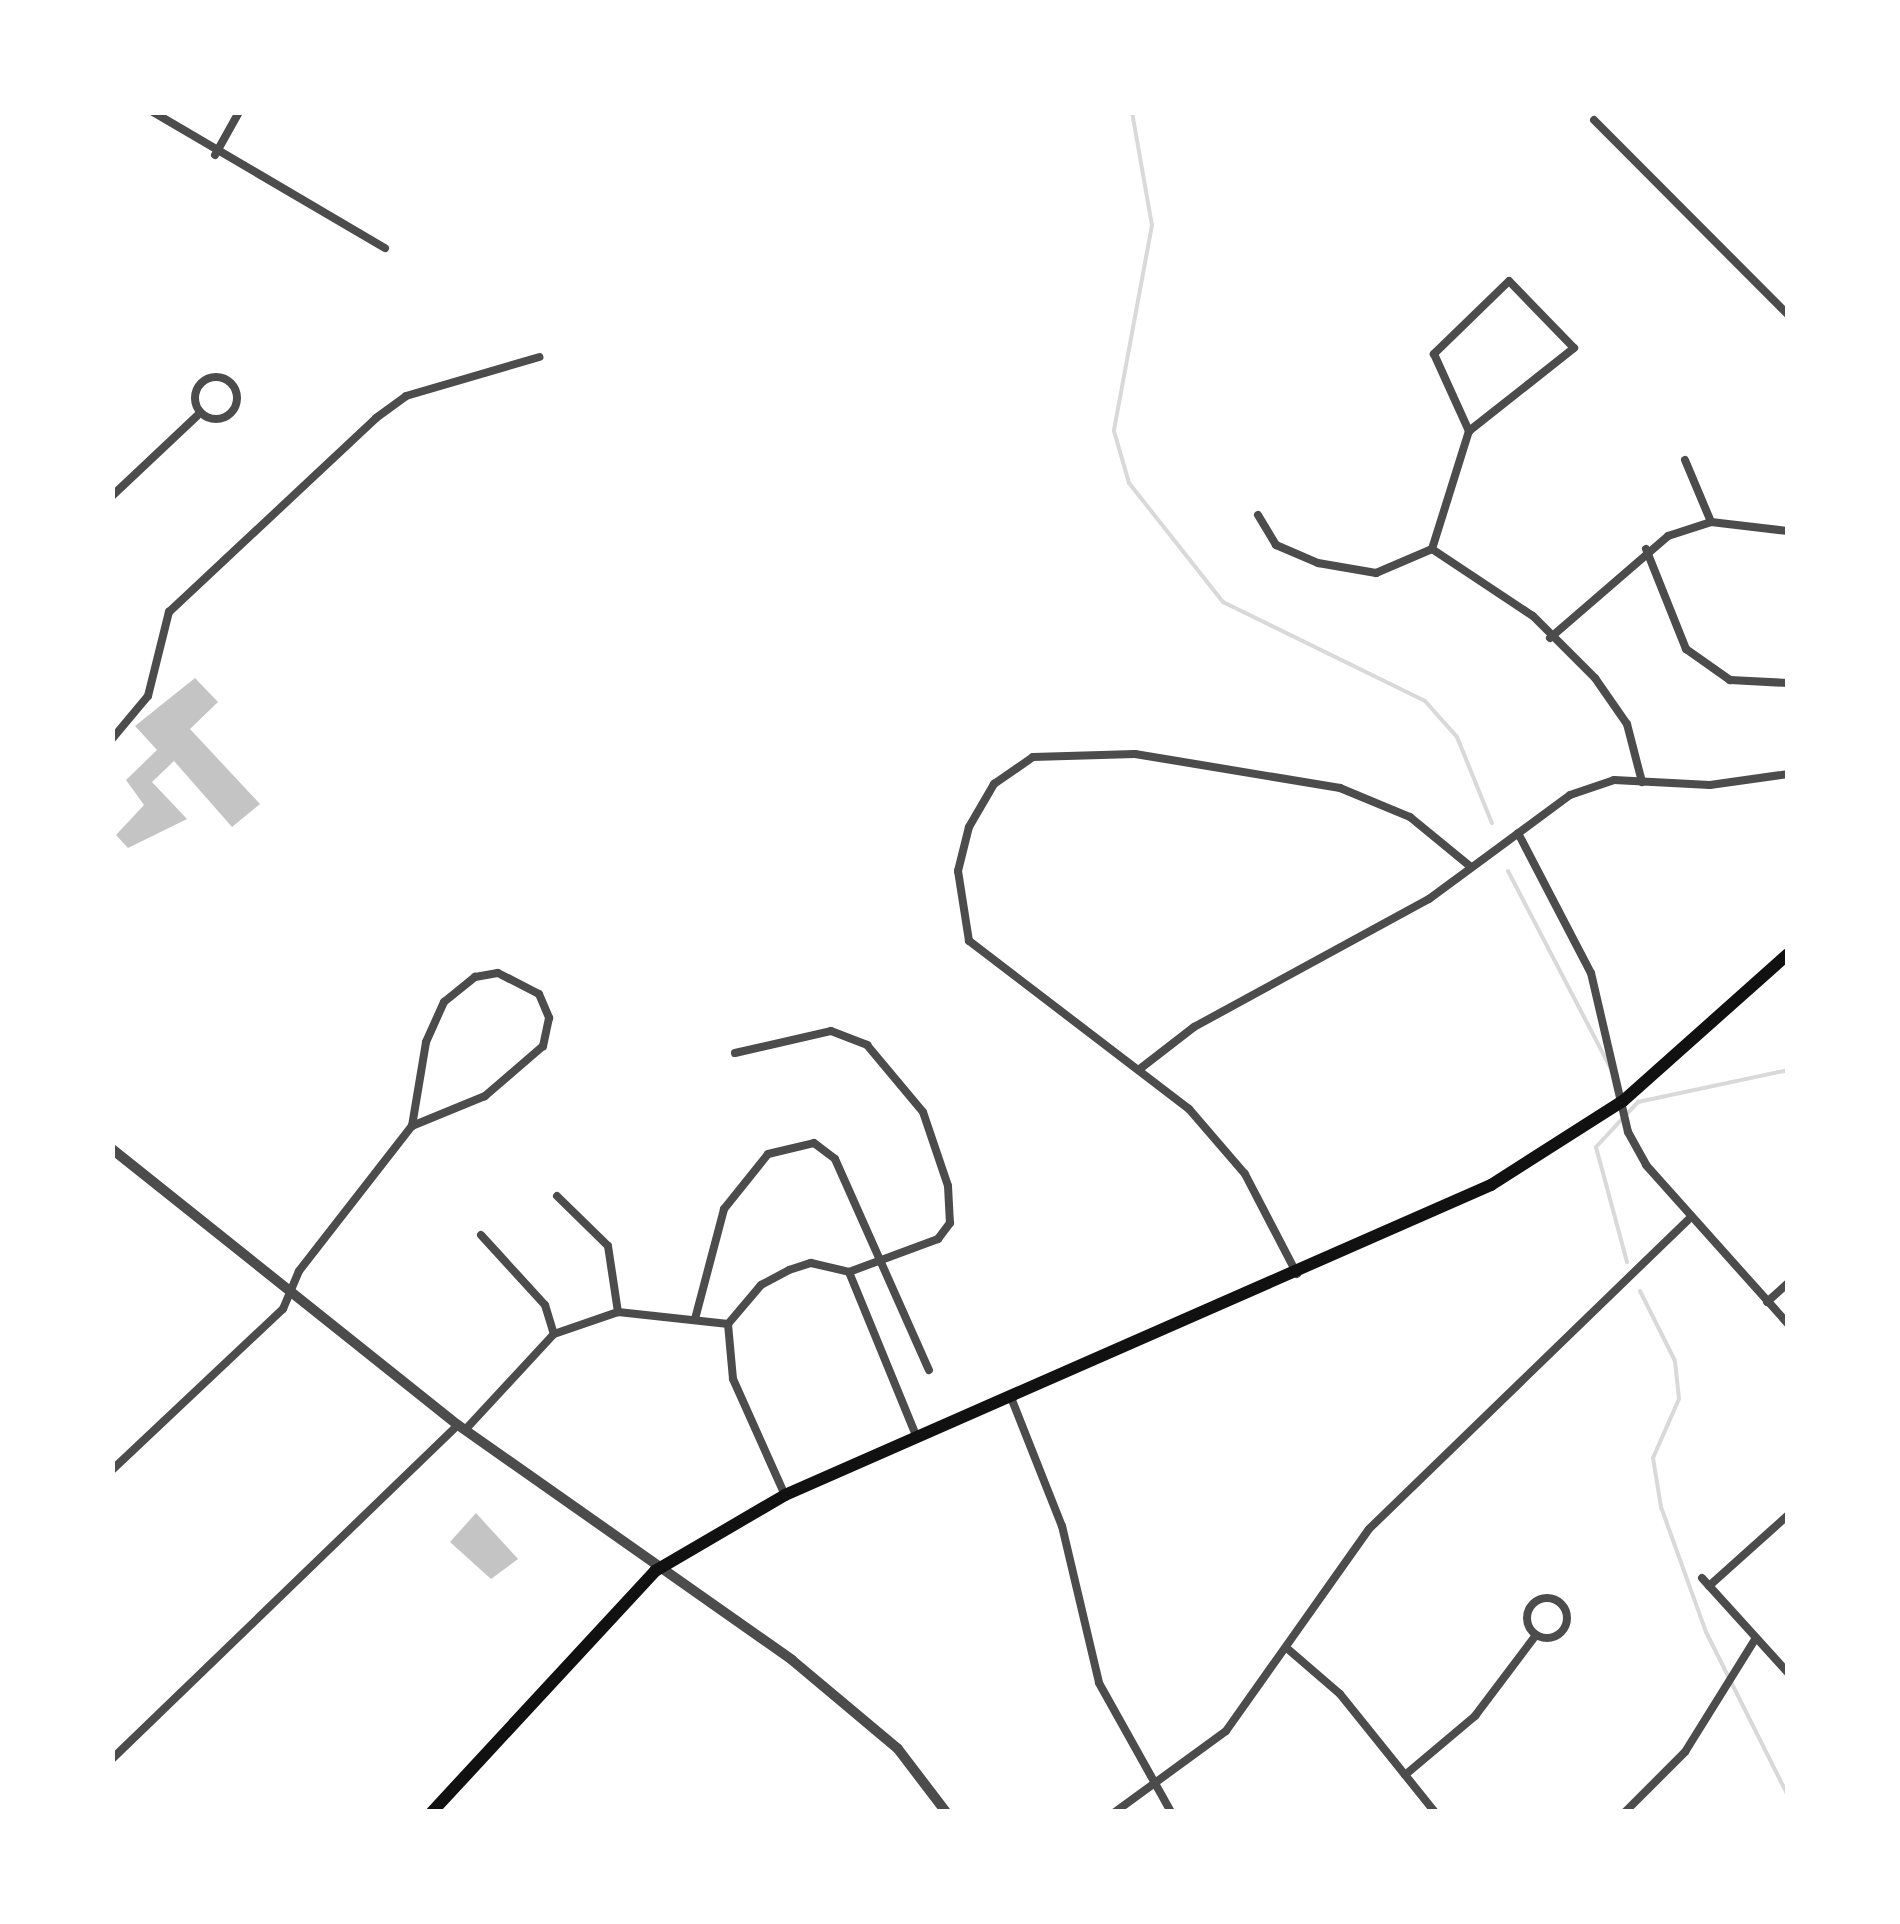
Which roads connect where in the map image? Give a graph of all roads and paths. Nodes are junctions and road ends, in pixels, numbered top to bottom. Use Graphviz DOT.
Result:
graph roads {
  1 [pos="154,112"];
  2 [pos="239,112"];
  3 [pos="1594,120"];
  4 [pos="214,154"];
  5 [pos="385,248"];
  6 [pos="1788,315"];
  7 [pos="539,357"];
  8 [pos="196,416"];
  9 [pos="1469,431"];
  10 [pos="1685,460"];
  11 [pos="112,496"];
  12 [pos="1258,514"];
  13 [pos="1711,522"];
  14 [pos="1788,531"];
  15 [pos="1432,549"];
  16 [pos="1646,549"];
  17 [pos="1550,638"];
  18 [pos="1788,682"];
  19 [pos="112,739"];
  20 [pos="1788,774"];
  21 [pos="1642,782"];
  22 [pos="1518,833"];
  23 [pos="1471,867"];
  24 [pos="1788,954"];
  25 [pos="734,1053"];
  26 [pos="1141,1068"];
  27 [pos="1623,1101"];
  28 [pos="412,1126"];
  29 [pos="112,1148"];
  30 [pos="123,1156"];
  31 [pos="112,1166"];
  32 [pos="557,1196"];
  33 [pos="1688,1220"];
  34 [pos="481,1235"];
  35 [pos="879,1258"];
  36 [pos="850,1272"];
  37 [pos="1296,1274"];
  38 [pos="1788,1284"];
  39 [pos="291,1290"];
  40 [pos="1767,1302"];
  41 [pos="618,1312"];
  42 [pos="695,1318"];
  43 [pos="728,1324"];
  44 [pos="1788,1324"];
  45 [pos="554,1334"];
  46 [pos="930,1370"];
  47 [pos="1012,1400"];
  48 [pos="461,1427"];
  49 [pos="917,1439"];
  50 [pos="112,1470"];
  51 [pos="785,1495"];
  52 [pos="1788,1515"];
  53 [pos="655,1571"];
  54 [pos="1536,1635"];
  55 [pos="1756,1638"];
  56 [pos="1289,1650"];
  57 [pos="1788,1673"];
  58 [pos="112,1759"];
  59 [pos="1405,1775"];
  60 [pos="1154,1783"];
  61 [pos="432,1812"];
  62 [pos="946,1812"];
  63 [pos="1114,1812"];
  64 [pos="1171,1812"];
  65 [pos="1436,1812"];
  66 [pos="1625,1812"];
  1 -- 4 [label="street"];
  2 -- 4 [label="street"];
  3 -- 6 [label="street"];
  4 -- 5 [label="street"];
  7 -- 19 [label="street"];
  8 -- 8 [label="street"];
  8 -- 11 [label="street"];
  9 -- 9 [label="street"];
  9 -- 15 [label="street"];
  10 -- 13 [label="street"];
  12 -- 15 [label="street"];
  13 -- 14 [label="street"];
  13 -- 16 [label="street"];
  15 -- 17 [label="street"];
  16 -- 17 [label="street"];
  16 -- 18 [label="street"];
  17 -- 21 [label="street"];
  20 -- 21 [label="street"];
  21 -- 22 [label="street"];
  22 -- 23 [label="street"];
  22 -- 27 [label="street"];
  23 -- 26 [label="street"];
  23 -- 26 [label="street"];
  24 -- 27 [label="main road"];
  25 -- 35 [label="street"];
  26 -- 37 [label="street"];
  27 -- 33 [label="street"];
  27 -- 37 [label="main road"];
  28 -- 28 [label="street"];
  28 -- 39 [label="street"];
  29 -- 30 [label="street"];
  30 -- 31 [label="street"];
  30 -- 39 [label="street"];
  32 -- 41 [label="street"];
  33 -- 40 [label="street"];
  33 -- 56 [label="street"];
  34 -- 45 [label="street"];
  35 -- 36 [label="street"];
  35 -- 42 [label="street"];
  35 -- 46 [label="street"];
  36 -- 43 [label="street"];
  36 -- 49 [label="street"];
  37 -- 47 [label="main road"];
  38 -- 40 [label="street"];
  39 -- 48 [label="street"];
  39 -- 50 [label="street"];
  40 -- 44 [label="street"];
  41 -- 42 [label="street"];
  41 -- 45 [label="street"];
  42 -- 43 [label="street"];
  43 -- 51 [label="street"];
  45 -- 48 [label="street"];
  47 -- 49 [label="main road"];
  47 -- 60 [label="street"];
  48 -- 53 [label="street"];
  48 -- 58 [label="street"];
  49 -- 51 [label="main road"];
  51 -- 53 [label="main road"];
  52 -- 55 [label="street"];
  53 -- 61 [label="main road"];
  53 -- 62 [label="street"];
  54 -- 54 [label="street"];
  54 -- 59 [label="street"];
  55 -- 57 [label="street"];
  55 -- 66 [label="street"];
  56 -- 59 [label="street"];
  56 -- 60 [label="street"];
  59 -- 65 [label="street"];
  60 -- 63 [label="street"];
  60 -- 64 [label="street"];
}
